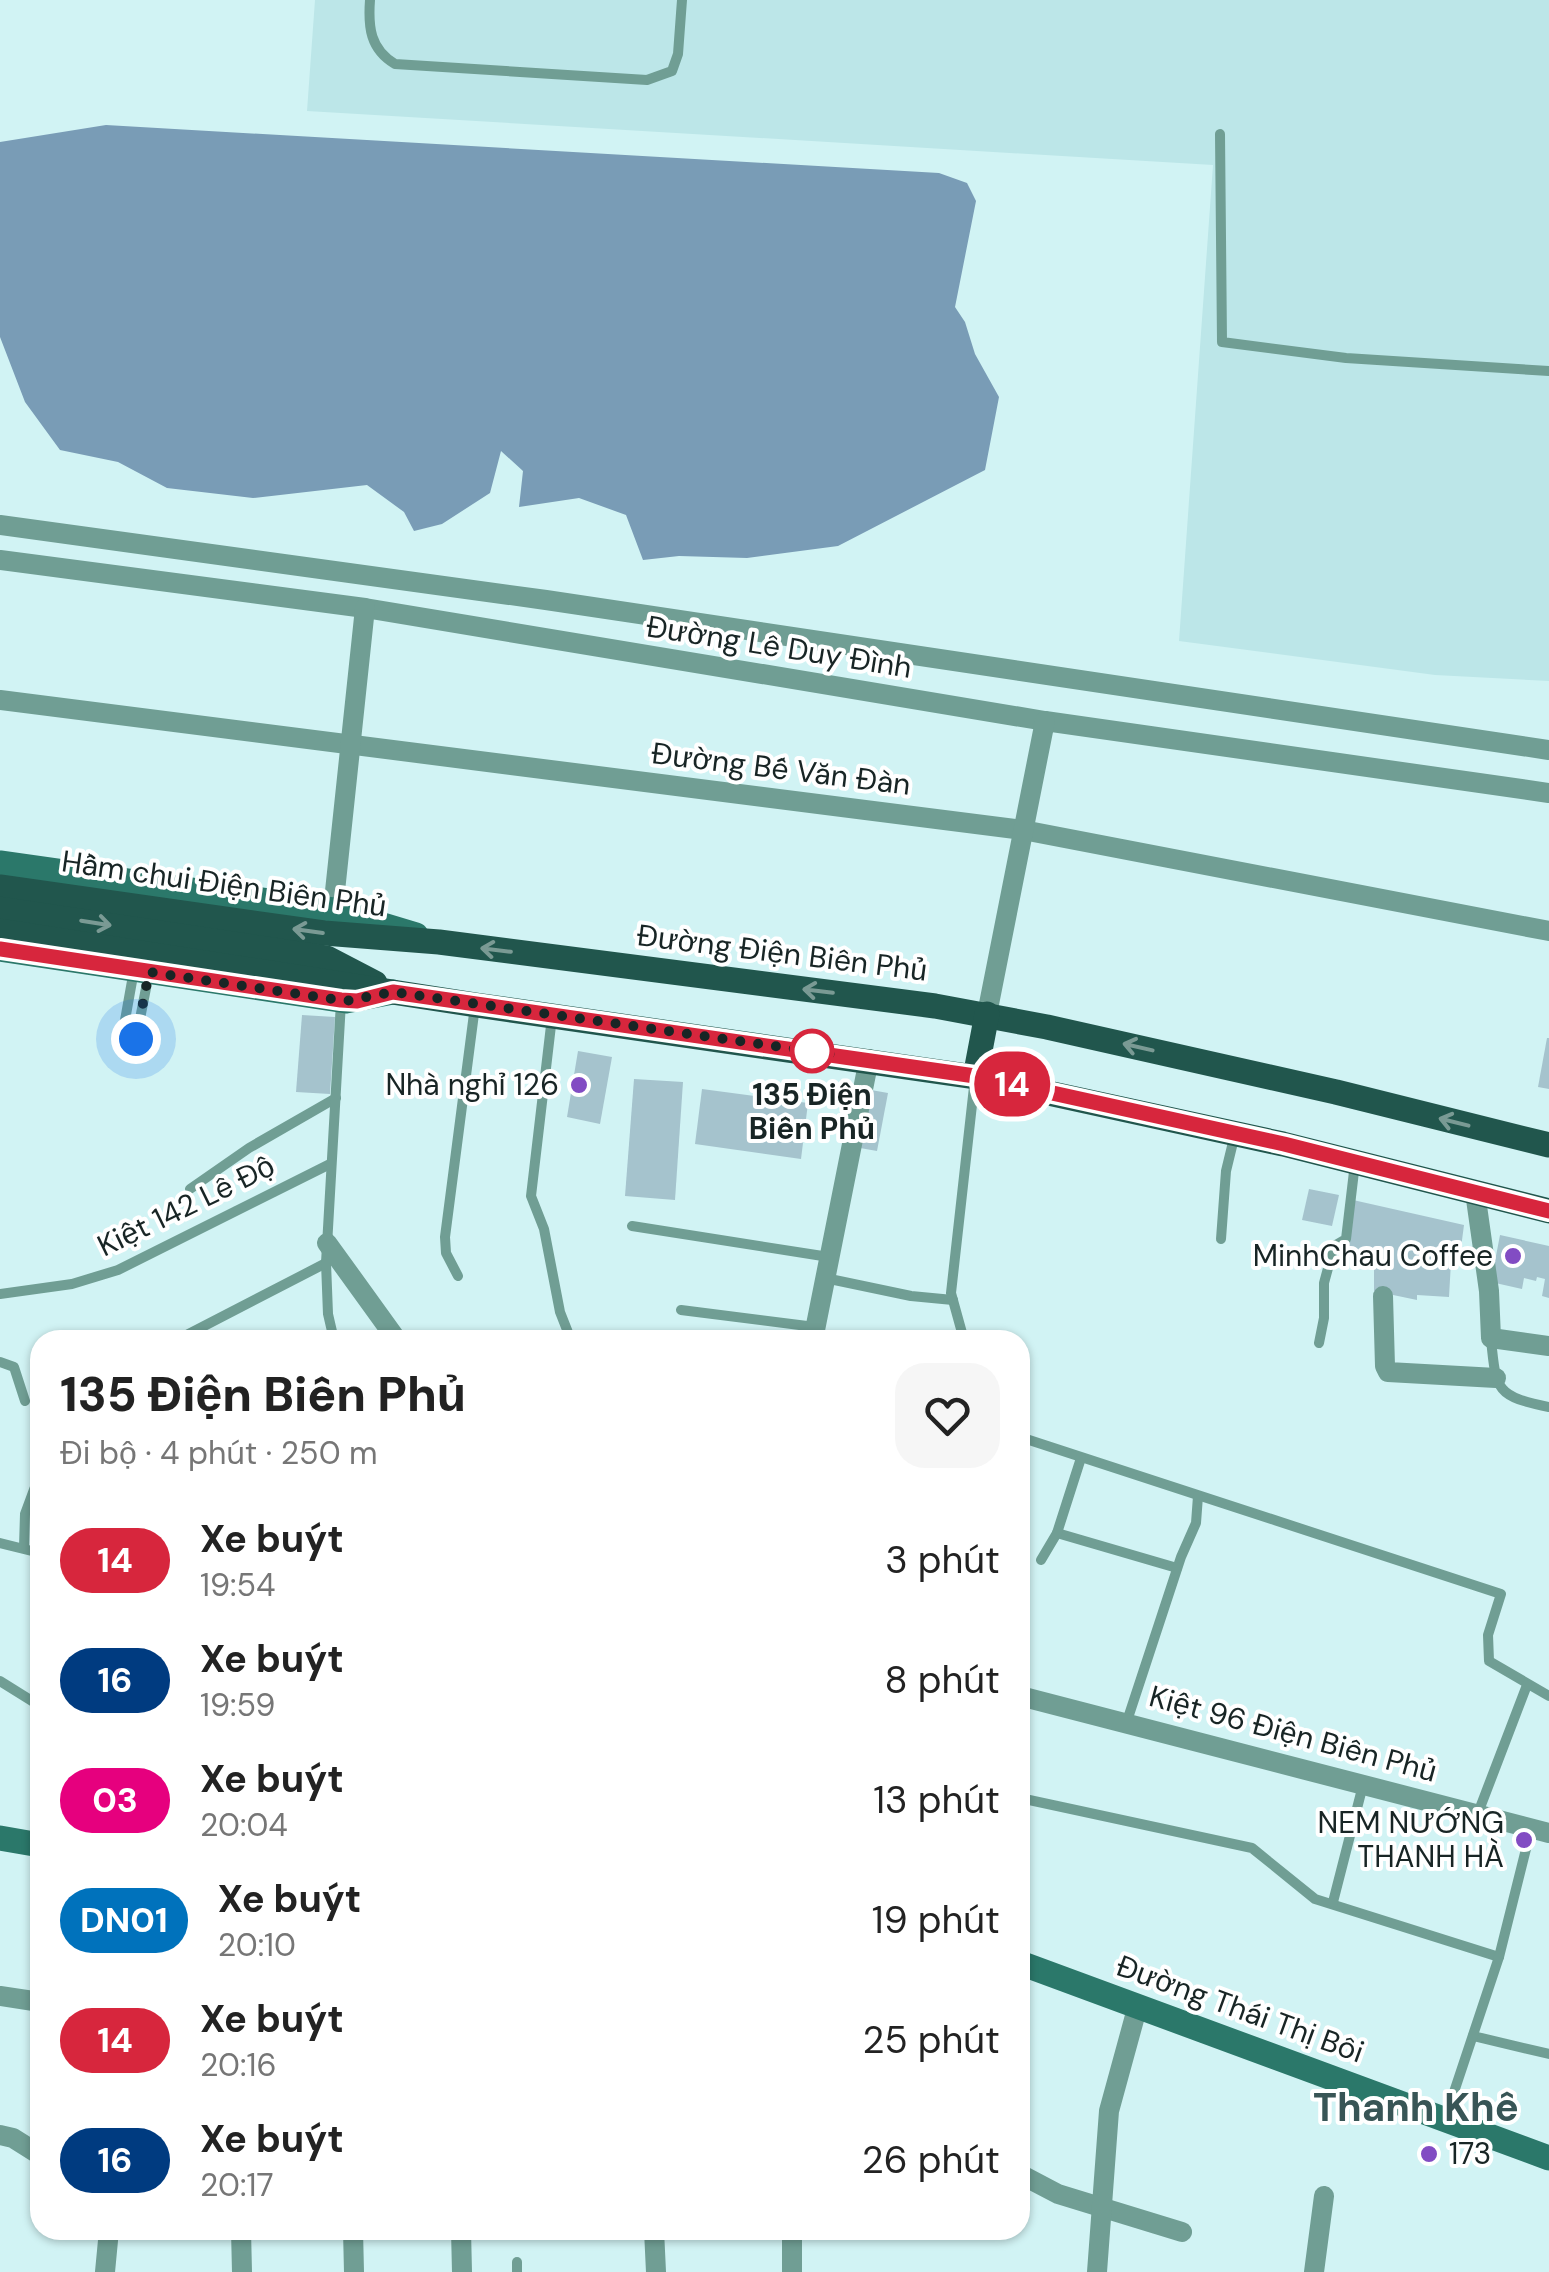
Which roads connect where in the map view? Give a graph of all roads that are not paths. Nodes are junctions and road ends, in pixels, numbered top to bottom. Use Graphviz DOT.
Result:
graph roads {
  1 [pos="370,0"];
  2 [pos="682,0"];
  3 [pos="1220,134"];
  4 [pos="1549,371"];
  5 [pos="0,525"];
  6 [pos="0,560"];
  7 [pos="365,608"];
  8 [pos="0,700"];
  9 [pos="1045,721"];
  10 [pos="350,743"];
  11 [pos="1549,750"];
  12 [pos="1549,793"];
  13 [pos="1023,830"];
  14 [pos="0,863"];
  15 [pos="0,887"];
  16 [pos="0,909"];
  17 [pos="333,910"];
  18 [pos="0,931"];
  19 [pos="1549,931"];
  20 [pos="440,942"];
  21 [pos="0,949"];
  22 [pos="142,970"];
  23 [pos="393,992"];
  24 [pos="341,1000"];
  25 [pos="476,1005"];
  26 [pos="987,1014"];
  27 [pos="552,1016"];
  28 [pos="122,1037"];
  29 [pos="136,1039"];
  30 [pos="869,1059"];
  31 [pos="975,1076"];
  32 [pos="336,1098"];
  33 [pos="1235,1133"];
  34 [pos="1549,1145"];
  35 [pos="1355,1161"];
  36 [pos="330,1164"];
  37 [pos="190,1188"];
  38 [pos="1474,1192"];
  39 [pos="1549,1210"];
  40 [pos="632,1226"];
  41 [pos="1221,1240"];
  42 [pos="327,1253"];
  43 [pos="827,1268"];
  44 [pos="458,1276"];
  45 [pos="0,1294"];
  46 [pos="1383,1296"];
  47 [pos="952,1300"];
  48 [pos="682,1310"];
  49 [pos="194,1330"];
  50 [pos="332,1330"];
  51 [pos="389,1330"];
  52 [pos="567,1330"];
  53 [pos="792,1330"];
  54 [pos="815,1330"];
  55 [pos="961,1330"];
  56 [pos="1491,1338"];
  57 [pos="1319,1342"];
  58 [pos="1549,1346"];
  59 [pos="0,1362"];
  60 [pos="1496,1378"];
  61 [pos="25,1400"];
  62 [pos="1549,1407"];
  63 [pos="1030,1440"];
  64 [pos="1080,1458"];
  65 [pos="1198,1496"];
  66 [pos="30,1500"];
  67 [pos="1057,1533"];
  68 [pos="0,1542"];
  69 [pos="24,1546"];
  70 [pos="30,1549"];
  71 [pos="1041,1560"];
  72 [pos="1177,1568"];
  73 [pos="0,1681"];
  74 [pos="1528,1684"];
  75 [pos="1549,1696"];
  76 [pos="1030,1698"];
  77 [pos="30,1700"];
  78 [pos="1127,1721"];
  79 [pos="1364,1784"];
  80 [pos="1030,1800"];
  81 [pos="1477,1814"];
  82 [pos="1540,1830"];
  83 [pos="0,1838"];
  84 [pos="30,1843"];
  85 [pos="1332,1902"];
  86 [pos="1500,1957"];
  87 [pos="1030,1967"];
  88 [pos="0,1996"];
  89 [pos="30,2000"];
  90 [pos="1138,2005"];
  91 [pos="1473,2036"];
  92 [pos="1549,2054"];
  93 [pos="1445,2120"];
  94 [pos="0,2135"];
  95 [pos="30,2148"];
  96 [pos="1549,2158"];
  97 [pos="1030,2180"];
  98 [pos="1324,2196"];
  99 [pos="1102,2209"];
  100 [pos="1182,2232"];
  101 [pos="108,2240"];
  102 [pos="241,2240"];
  103 [pos="353,2240"];
  104 [pos="460,2240"];
  105 [pos="654,2240"];
  106 [pos="792,2240"];
  107 [pos="105,2272"];
  108 [pos="242,2272"];
  109 [pos="354,2272"];
  110 [pos="462,2272"];
  111 [pos="656,2272"];
  112 [pos="792,2272"];
  113 [pos="1096,2272"];
  114 [pos="1314,2272"];
  1 -- 2 [label="lane"];
  3 -- 4 [label="lane"];
  5 -- 11 [label="street"];
  6 -- 7 [label="street, Đường Lê Duy Đình"];
  7 -- 9 [label="street, Đường Lê Duy Đình"];
  7 -- 10 [label="street"];
  8 -- 10 [label="street, Đường Bế Văn Đàn"];
  9 -- 12 [label="street, Đường Lê Duy Đình"];
  9 -- 13 [label="street"];
  10 -- 13 [label="street, Đường Bế Văn Đàn"];
  10 -- 17 [label="street"];
  13 -- 19 [label="street, Đường Bế Văn Đàn"];
  13 -- 26 [label="street"];
  14 -- 17 [label="street, Đường Điện Biên Phủ"];
  20 -- 15 [label="main road, Hầm chui Điện Biên Phủ, one-way"];
  16 -- 23 [label="main road, one-way"];
  17 -- 20 [label="street, Đường Điện Biên Phủ"];
  18 -- 23 [label="main road"];
  26 -- 20 [label="main road, Đường Điện Biên Phủ, one-way"];
  21 -- 22 [label="street"];
  22 -- 24 [label="street"];
  22 -- 28 [label="lane"];
  22 -- 29 [label="lane"];
  23 -- 24 [label="street"];
  23 -- 25 [label="main road"];
  24 -- 32 [label="lane"];
  25 -- 27 [label="main road"];
  25 -- 44 [label="lane"];
  26 -- 31 [label="main road"];
  34 -- 26 [label="main road, Đường Điện Biên Phủ, one-way"];
  27 -- 30 [label="main road"];
  27 -- 52 [label="lane"];
  30 -- 31 [label="main road"];
  30 -- 43 [label="street"];
  31 -- 33 [label="main road"];
  31 -- 47 [label="lane"];
  32 -- 36 [label="lane"];
  32 -- 37 [label="lane"];
  33 -- 35 [label="main road"];
  33 -- 41 [label="lane"];
  35 -- 38 [label="main road"];
  35 -- 57 [label="lane"];
  36 -- 42 [label="lane"];
  36 -- 45 [label="lane, Kiệt 142 Lê Độ"];
  38 -- 39 [label="main road"];
  38 -- 56 [label="street"];
  40 -- 43 [label="lane"];
  42 -- 49 [label="lane"];
  42 -- 50 [label="lane"];
  42 -- 51 [label="street"];
  43 -- 47 [label="lane"];
  43 -- 54 [label="street"];
  46 -- 60 [label="street"];
  47 -- 55 [label="lane"];
  48 -- 53 [label="lane"];
  56 -- 58 [label="street"];
  56 -- 60 [label="lane"];
  59 -- 61 [label="lane"];
  60 -- 62 [label="lane"];
  63 -- 64 [label="lane"];
  64 -- 65 [label="lane"];
  64 -- 67 [label="lane"];
  65 -- 72 [label="lane"];
  65 -- 74 [label="lane"];
  66 -- 69 [label="lane"];
  67 -- 71 [label="lane"];
  67 -- 72 [label="lane"];
  68 -- 69 [label="lane"];
  69 -- 70 [label="lane"];
  72 -- 78 [label="lane"];
  73 -- 77 [label="lane"];
  74 -- 75 [label="lane"];
  74 -- 81 [label="lane"];
  76 -- 78 [label="street, Kiệt 96 Điện Biên Phủ"];
  78 -- 79 [label="street, Kiệt 96 Điện Biên Phủ"];
  79 -- 81 [label="street, Kiệt 96 Điện Biên Phủ"];
  79 -- 85 [label="lane"];
  80 -- 85 [label="lane"];
  81 -- 82 [label="street, Kiệt 96 Điện Biên Phủ"];
  82 -- 86 [label="lane"];
  83 -- 84 [label="street"];
  85 -- 86 [label="lane"];
  86 -- 91 [label="lane"];
  87 -- 90 [label="street, Đường Thái Thị Bôi"];
  88 -- 89 [label="street"];
  90 -- 93 [label="street, Đường Thái Thị Bôi"];
  90 -- 99 [label="street"];
  91 -- 92 [label="lane"];
  91 -- 93 [label="lane"];
  93 -- 96 [label="street, Đường Thái Thị Bôi"];
  94 -- 95 [label="street"];
  97 -- 99 [label="street"];
  98 -- 114 [label="street"];
  99 -- 100 [label="street"];
  99 -- 113 [label="street"];
  101 -- 107 [label="street"];
  102 -- 108 [label="street"];
  103 -- 109 [label="street"];
  104 -- 110 [label="street"];
  105 -- 111 [label="street"];
  106 -- 112 [label="street"];
}
